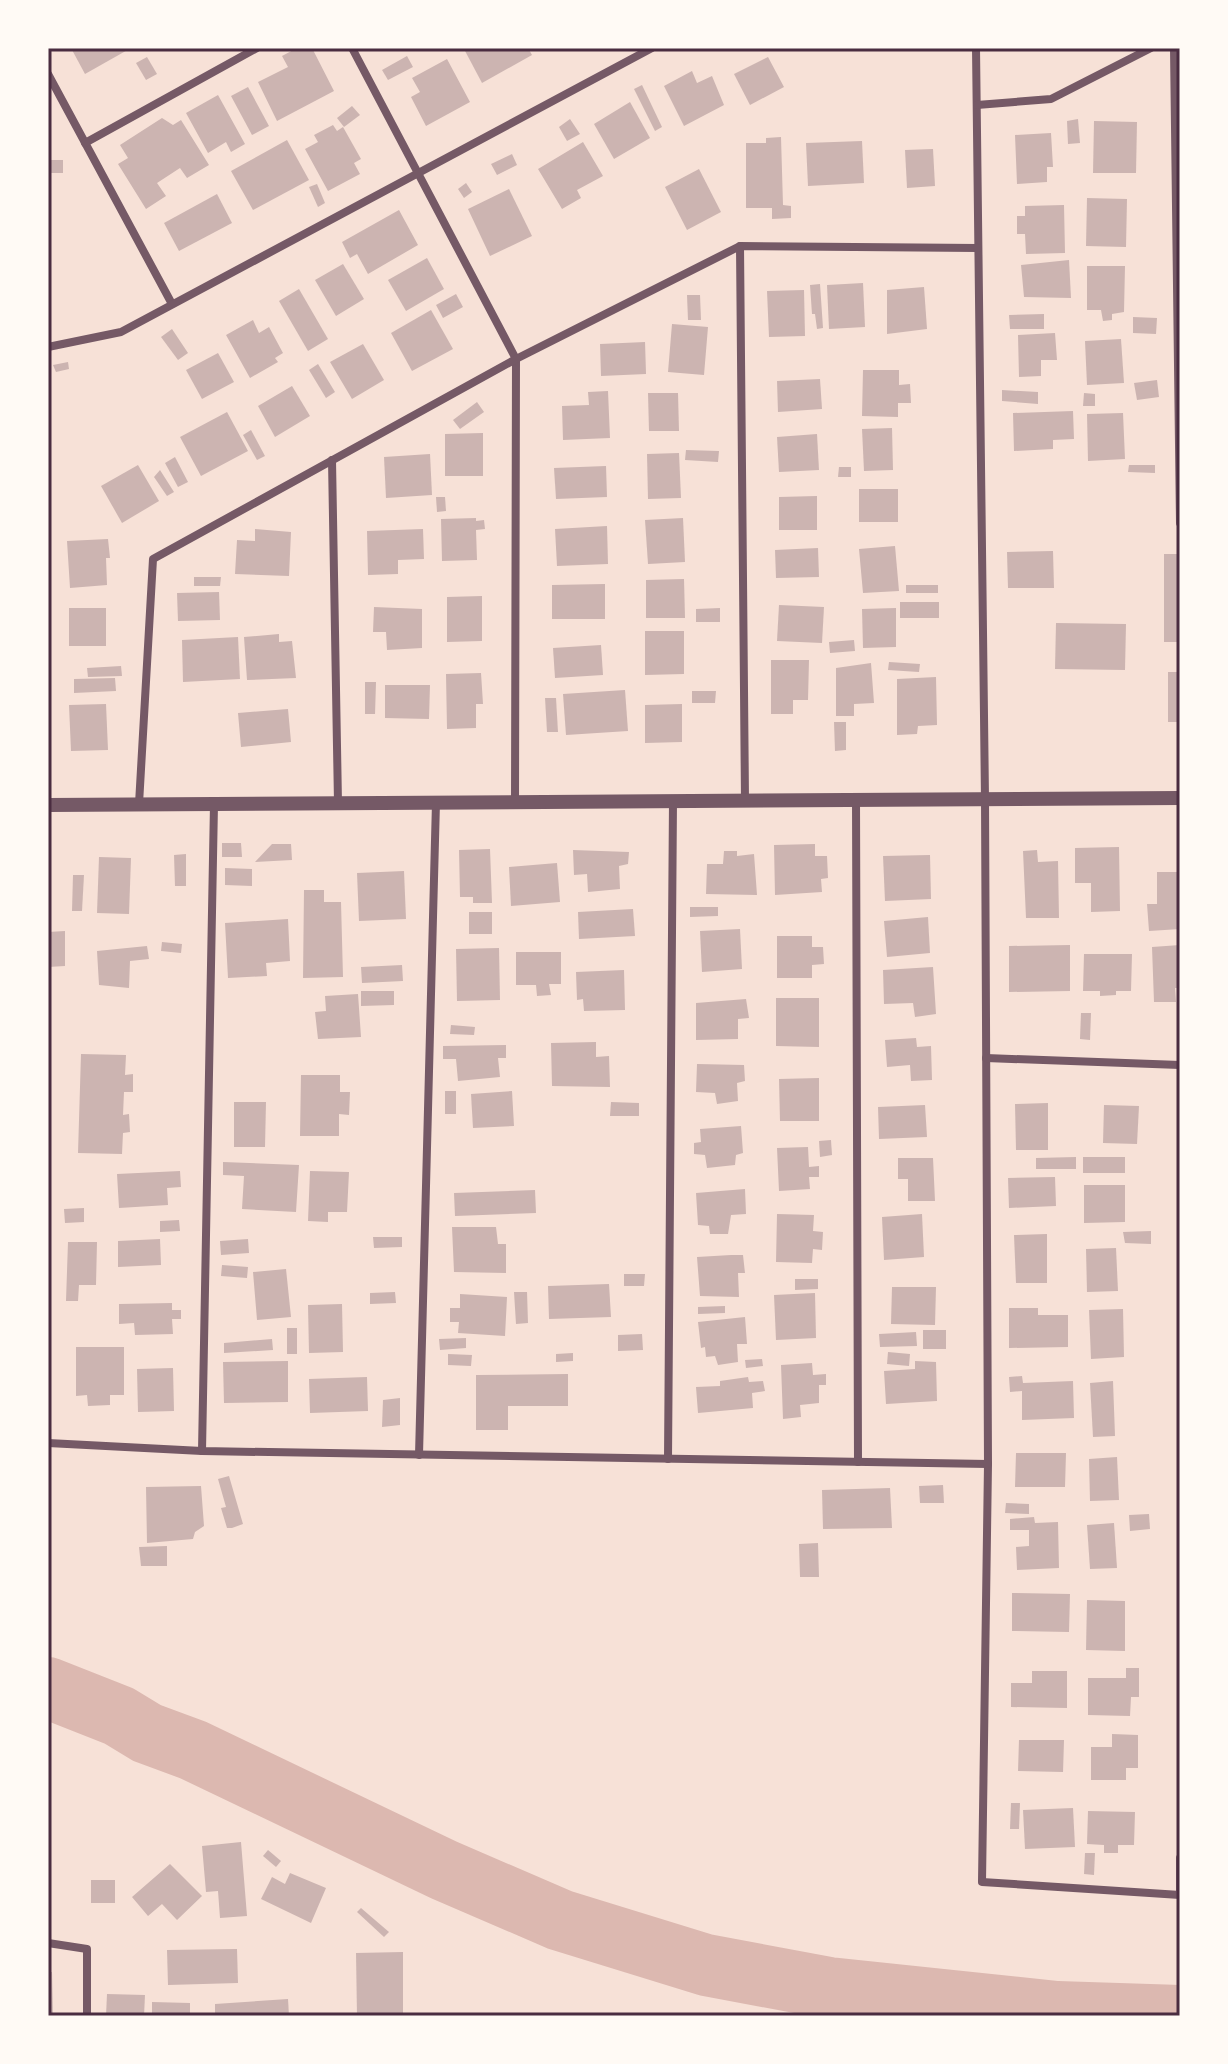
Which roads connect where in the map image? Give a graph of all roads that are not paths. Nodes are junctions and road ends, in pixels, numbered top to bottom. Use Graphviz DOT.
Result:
graph roads {
  1 [pos="257,48"];
  2 [pos="352,48"];
  3 [pos="652,48"];
  4 [pos="976,48"];
  5 [pos="1151,48"];
  6 [pos="1174,48"];
  7 [pos="48,74"];
  8 [pos="977,105"];
  9 [pos="85,143"];
  10 [pos="419,173"];
  11 [pos="740,246"];
  12 [pos="978,248"];
  13 [pos="172,304"];
  14 [pos="48,347"];
  15 [pos="516,359"];
  16 [pos="332,460"];
  17 [pos="1180,523"];
  18 [pos="1180,798"];
  19 [pos="985,799"];
  20 [pos="745,800"];
  21 [pos="856,800"];
  22 [pos="673,801"];
  23 [pos="436,802"];
  24 [pos="515,802"];
  25 [pos="338,803"];
  26 [pos="139,804"];
  27 [pos="214,804"];
  28 [pos="48,805"];
  29 [pos="986,1058"];
  30 [pos="1180,1065"];
  31 [pos="48,1443"];
  32 [pos="202,1451"];
  33 [pos="419,1455"];
  34 [pos="668,1459"];
  35 [pos="858,1462"];
  36 [pos="988,1464"];
  37 [pos="1180,1858"];
  38 [pos="48,1943"];
  39 [pos="87,2016"];
  1 -- 9 [label="street"];
  2 -- 10 [label="street"];
  3 -- 10 [label="street"];
  4 -- 8 [label="street"];
  5 -- 8 [label="street"];
  6 -- 17 [label="street"];
  7 -- 9 [label="street"];
  8 -- 12 [label="street"];
  9 -- 13 [label="street"];
  10 -- 13 [label="street"];
  10 -- 15 [label="street"];
  11 -- 12 [label="street"];
  11 -- 15 [label="street"];
  11 -- 20 [label="street"];
  12 -- 19 [label="street"];
  13 -- 14 [label="street"];
  15 -- 16 [label="street"];
  15 -- 24 [label="street"];
  16 -- 25 [label="street"];
  16 -- 26 [label="street"];
  18 -- 19 [label="street"];
  19 -- 21 [label="street"];
  19 -- 29 [label="street"];
  20 -- 21 [label="street"];
  20 -- 22 [label="street"];
  21 -- 35 [label="street"];
  22 -- 24 [label="street"];
  22 -- 34 [label="street"];
  23 -- 24 [label="street"];
  23 -- 25 [label="street"];
  23 -- 33 [label="street"];
  25 -- 27 [label="street"];
  26 -- 27 [label="street"];
  26 -- 28 [label="street"];
  27 -- 32 [label="street"];
  29 -- 30 [label="street"];
  29 -- 36 [label="street"];
  31 -- 32 [label="street"];
  32 -- 33 [label="street"];
  33 -- 34 [label="street"];
  34 -- 35 [label="street"];
  35 -- 36 [label="street"];
  36 -- 37 [label="street"];
  38 -- 39 [label="street"];
}
